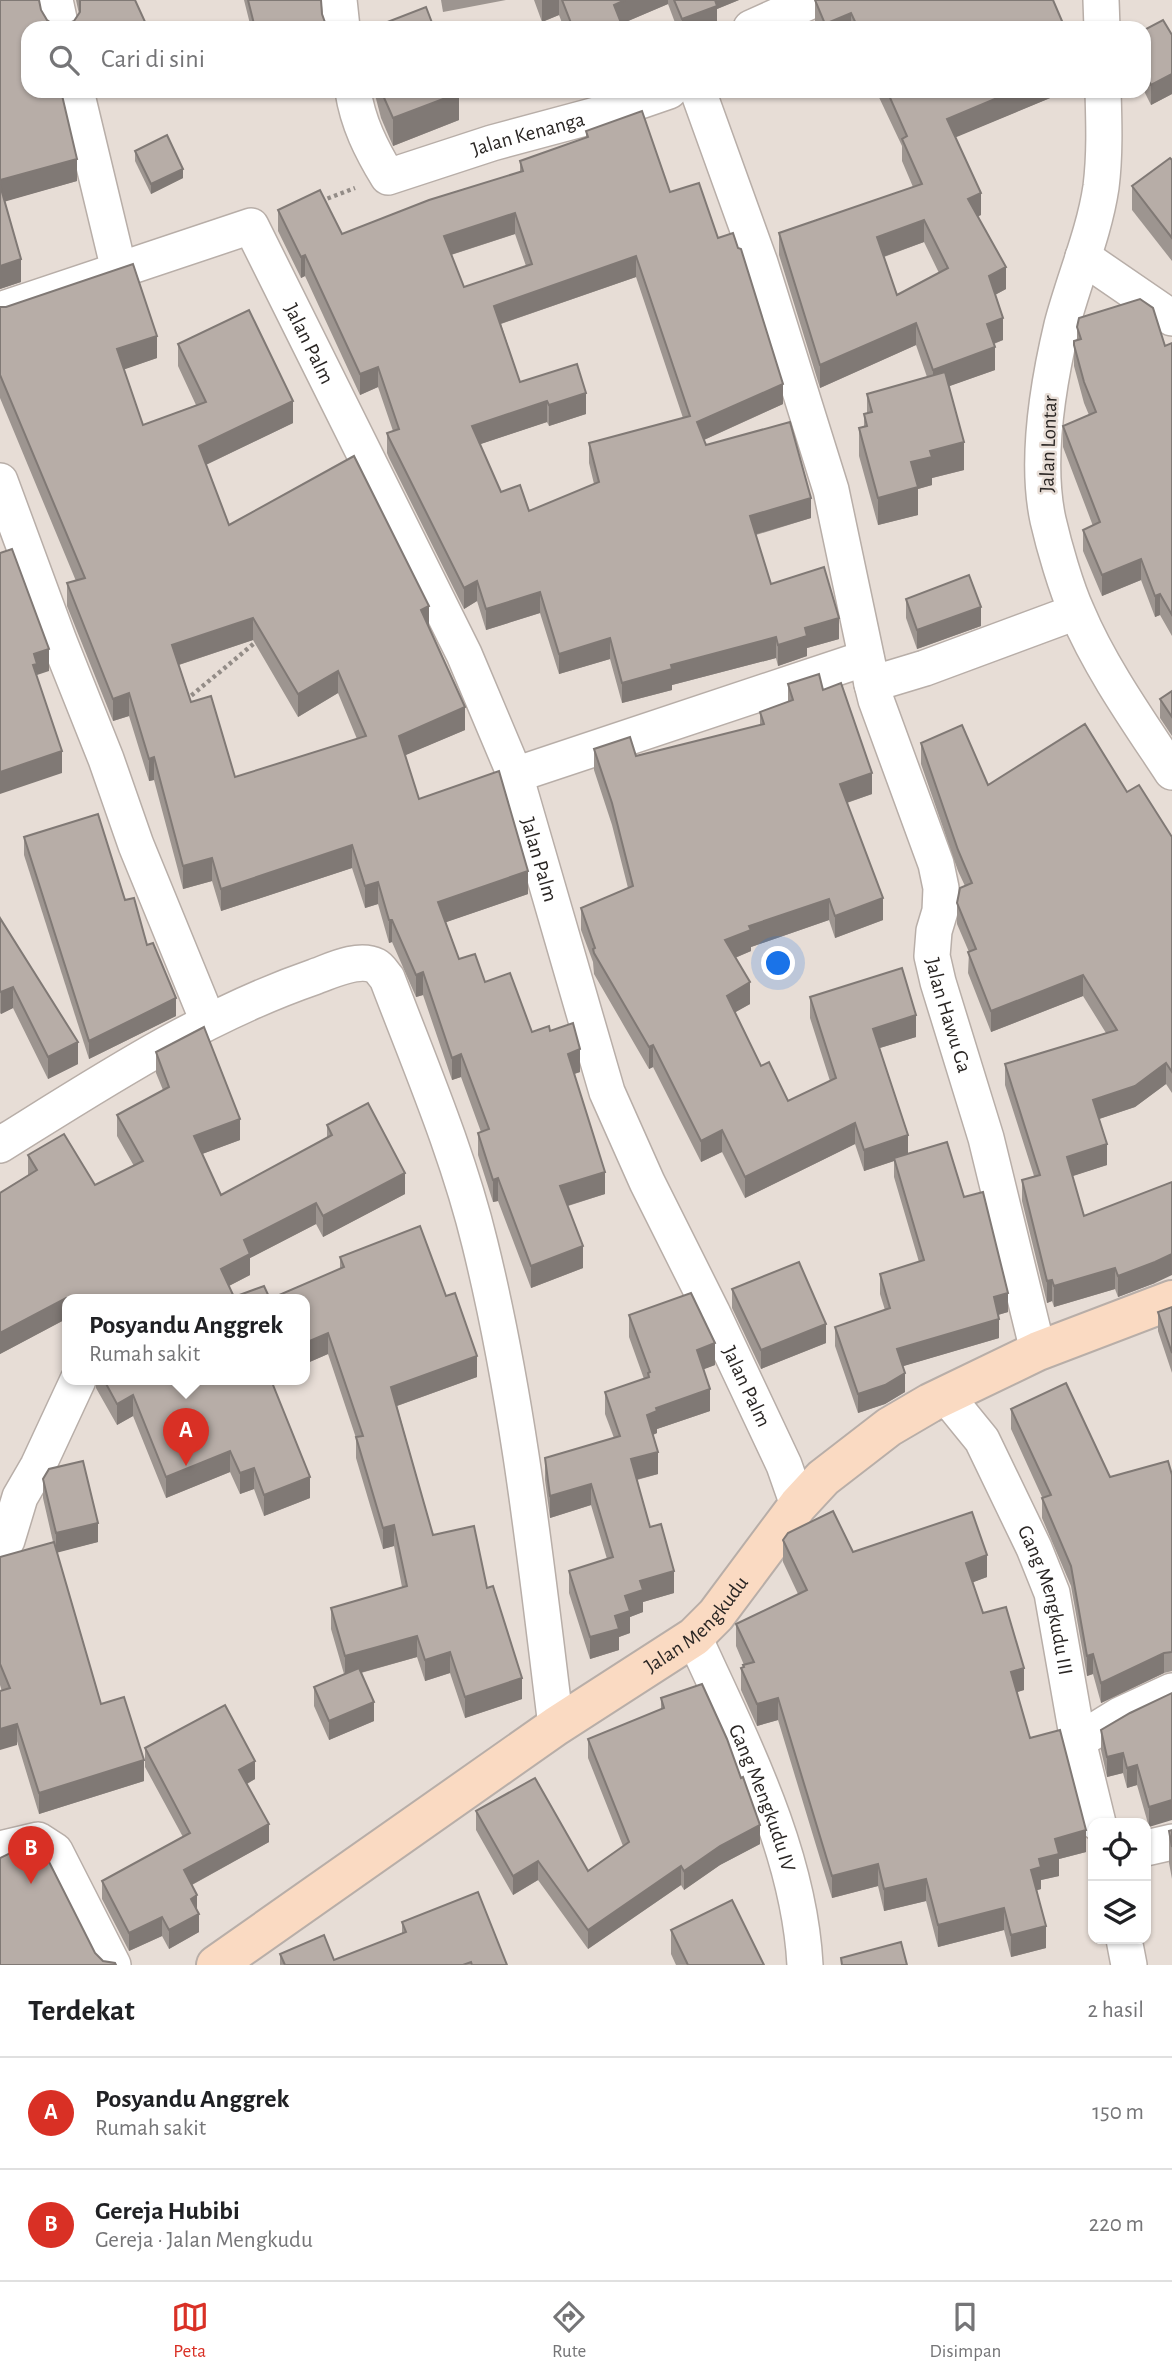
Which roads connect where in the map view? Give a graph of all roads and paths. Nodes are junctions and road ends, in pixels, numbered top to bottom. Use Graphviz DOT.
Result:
graph roads {
  1 [pos="55,0"];
  2 [pos="339,0"];
  3 [pos="813,0"];
  4 [pos="1101,0"];
  5 [pos="60,21"];
  6 [pos="341,21"];
  7 [pos="766,21"];
  8 [pos="1101,21"];
  9 [pos="78,98"];
  10 [pos="355,98"];
  11 [pos="649,98"];
  12 [pos="701,98"];
  13 [pos="1103,98"];
  14 [pos="388,177"];
  15 [pos="313,204"];
  16 [pos="1083,257"];
  17 [pos="119,270"];
  18 [pos="0,310"];
  19 [pos="1172,318"];
  20 [pos="0,481"];
  21 [pos="1076,612"];
  22 [pos="268,635"];
  23 [pos="869,671"];
  24 [pos="181,704"];
  25 [pos="1172,772"];
  26 [pos="515,775"];
  27 [pos="208,1021"];
  28 [pos="0,1145"];
  29 [pos="1172,1300"];
  30 [pos="1038,1351"];
  31 [pos="76,1385"];
  32 [pos="947,1397"];
  33 [pos="798,1505"];
  34 [pos="0,1553"];
  35 [pos="694,1637"];
  36 [pos="1172,1690"];
  37 [pos="556,1726"];
  38 [pos="1078,1741"];
  39 [pos="1097,1818"];
  40 [pos="1172,1842"];
  41 [pos="1151,1847"];
  42 [pos="0,1849"];
  43 [pos="1125,1944"];
  44 [pos="113,1965"];
  45 [pos="216,1965"];
  46 [pos="805,1965"];
  47 [pos="1129,1965"];
  1 -- 5 [label="street"];
  2 -- 6 [label="street"];
  3 -- 7 [label="street"];
  4 -- 8 [label="street"];
  9 -- 17 [label="street"];
  10 -- 14 [label="street"];
  11 -- 14 [label="street, Jalan Kenanga"];
  12 -- 23 [label="street, Jalan Hawu Ga"];
  13 -- 16 [label="street, Jalan Lontar"];
  14 -- 15 [label="path"];
  16 -- 19 [label="street"];
  16 -- 21 [label="street, Jalan Lontar"];
  17 -- 18 [label="street"];
  17 -- 26 [label="street, Jalan Palm"];
  20 -- 27 [label="street"];
  21 -- 23 [label="street"];
  21 -- 25 [label="street, Jalan Lontar"];
  22 -- 24 [label="path"];
  23 -- 26 [label="street"];
  23 -- 30 [label="street, Jalan Hawu Ga"];
  26 -- 33 [label="street, Jalan Palm"];
  27 -- 28 [label="street"];
  27 -- 37 [label="street"];
  29 -- 30 [label="street, Jalan Mengkudu"];
  30 -- 32 [label="street, Jalan Mengkudu"];
  31 -- 34 [label="street"];
  32 -- 33 [label="street, Jalan Mengkudu"];
  32 -- 38 [label="street, Gang Mengkudu III"];
  33 -- 35 [label="street, Jalan Mengkudu"];
  35 -- 37 [label="street, Jalan Mengkudu"];
  35 -- 46 [label="street, Gang Mengkudu IV"];
  36 -- 38 [label="street"];
  37 -- 45 [label="street, Jalan Mengkudu"];
  38 -- 39 [label="street, Gang Mengkudu III"];
  40 -- 41 [label="street"];
  42 -- 44 [label="street"];
  43 -- 47 [label="street"];
}
